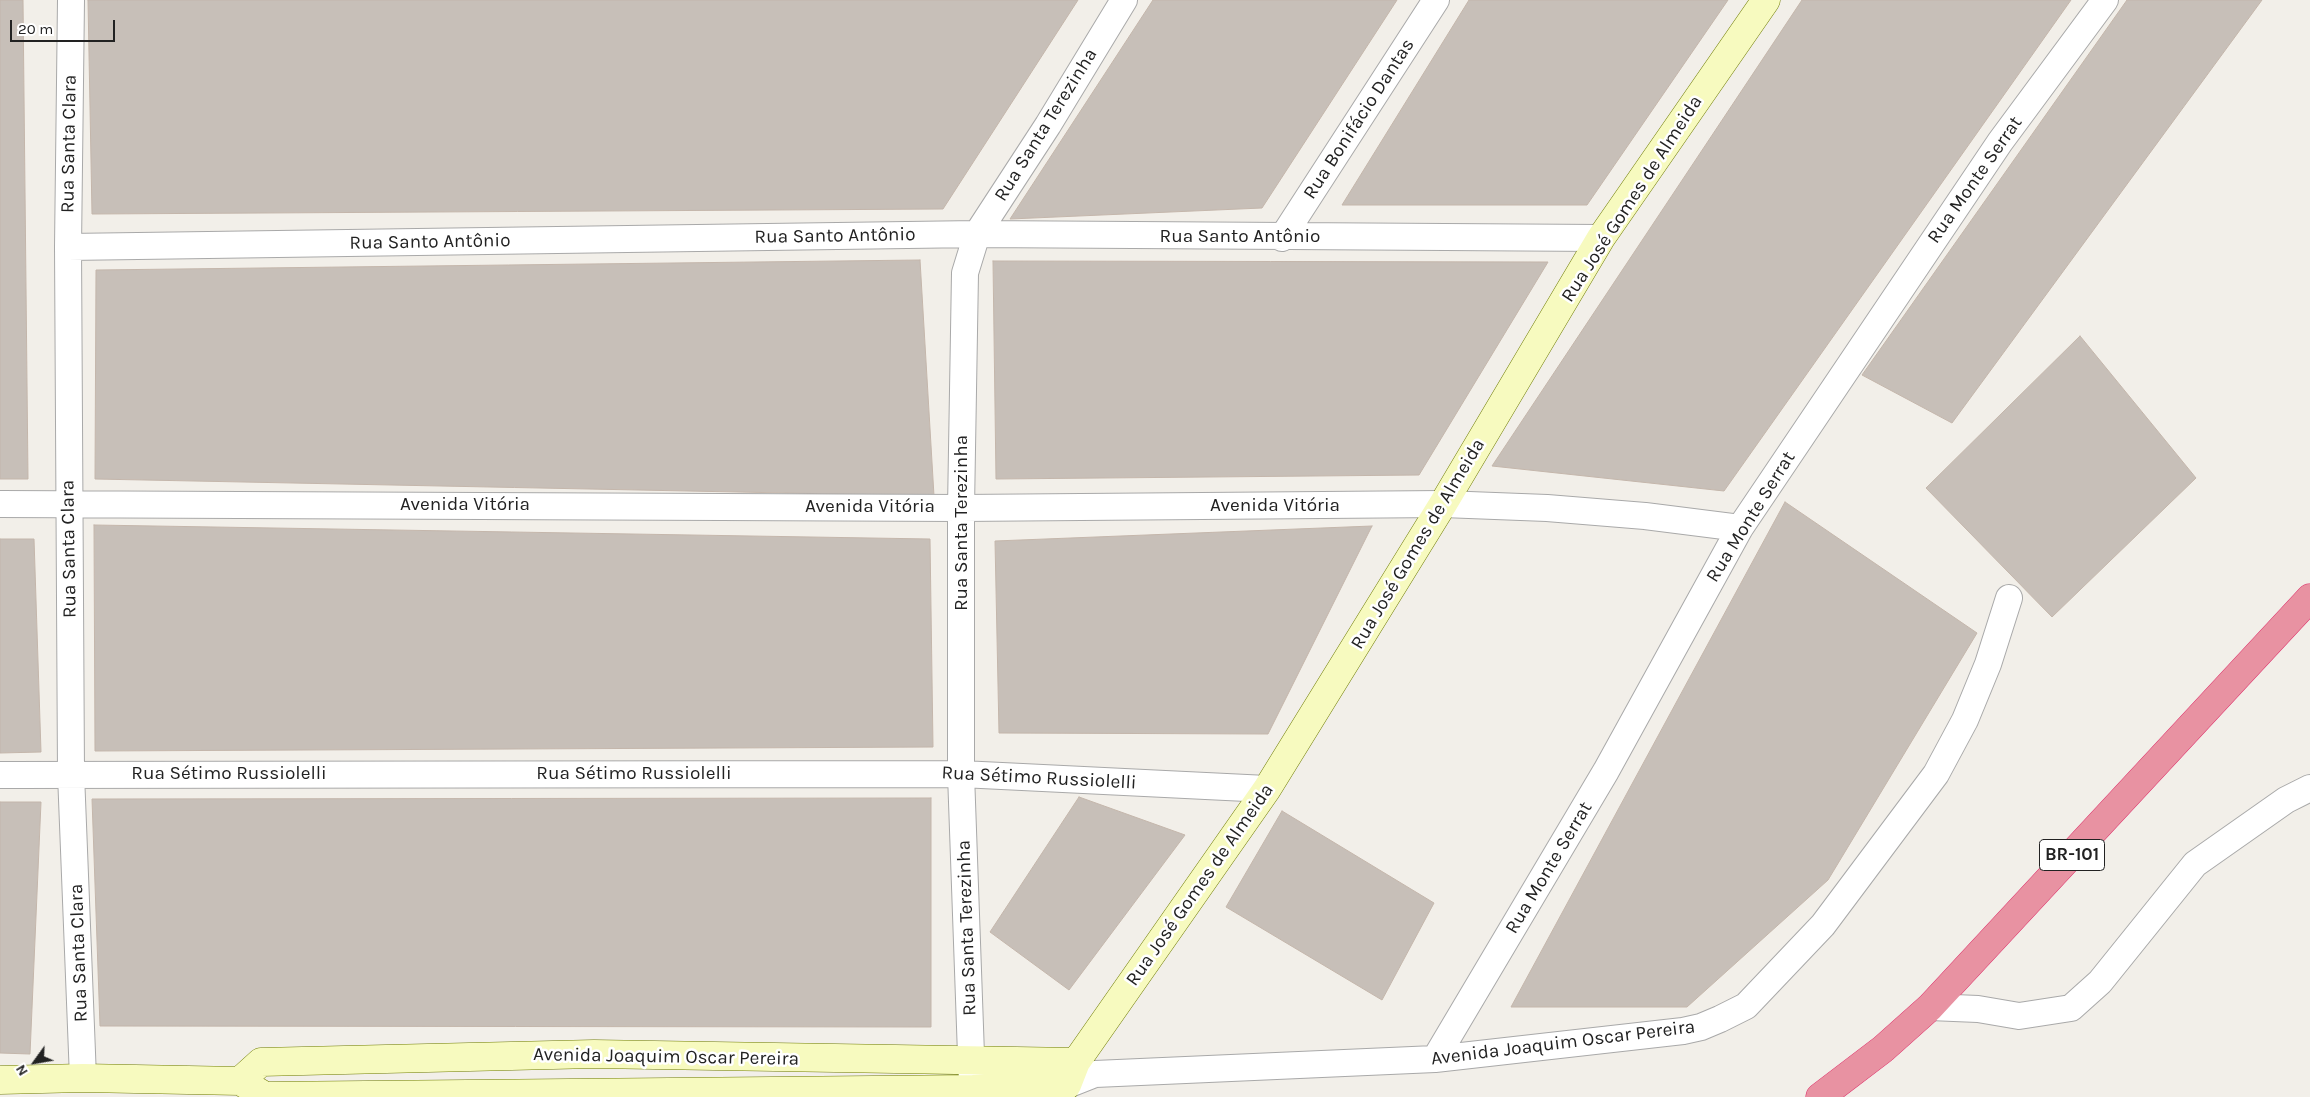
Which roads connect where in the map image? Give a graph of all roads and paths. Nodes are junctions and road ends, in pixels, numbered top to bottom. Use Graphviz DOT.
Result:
graph roads {
  1 [pos="71,0"];
  2 [pos="1124,0"];
  3 [pos="1436,0"];
  4 [pos="1766,0"];
  5 [pos="2105,0"];
  6 [pos="977,234"];
  7 [pos="1282,238"];
  8 [pos="1601,238"];
  9 [pos="68,247"];
  10 [pos="68,503"];
  11 [pos="0,504"];
  12 [pos="1444,504"];
  13 [pos="961,508"];
  14 [pos="1740,528"];
  15 [pos="2009,598"];
  16 [pos="2310,598"];
  17 [pos="72,774"];
  18 [pos="961,774"];
  19 [pos="0,775"];
  20 [pos="2310,788"];
  21 [pos="1267,789"];
  22 [pos="1930,1007"];
  23 [pos="594,1054"];
  24 [pos="1434,1059"];
  25 [pos="971,1062"];
  26 [pos="1079,1074"];
  27 [pos="0,1080"];
  28 [pos="240,1081"];
  29 [pos="83,1088"];
  30 [pos="973,1089"];
  31 [pos="595,1092"];
  32 [pos="1820,1097"];
  1 -- 9 [label="street, Rua Santa Clara"];
  2 -- 6 [label="street, Rua Santa Terezinha"];
  3 -- 7 [label="street, Rua Bonifácio Dantas"];
  4 -- 8 [label="street, Rua José Gomes de Almeida"];
  5 -- 14 [label="street, Rua Monte Serrat"];
  6 -- 7 [label="street, Rua Santo Antônio"];
  6 -- 9 [label="street, Rua Santo Antônio"];
  6 -- 13 [label="street, Rua Santa Terezinha"];
  7 -- 8 [label="street, Rua Santo Antônio"];
  8 -- 12 [label="street, Rua José Gomes de Almeida"];
  9 -- 10 [label="street, Rua Santa Clara"];
  10 -- 11 [label="street, Avenida Vitória"];
  10 -- 13 [label="street, Avenida Vitória"];
  10 -- 17 [label="street, Rua Santa Clara"];
  12 -- 13 [label="street, Avenida Vitória"];
  12 -- 14 [label="street, Avenida Vitória"];
  12 -- 21 [label="street, Rua José Gomes de Almeida"];
  13 -- 18 [label="street, Rua Santa Terezinha"];
  14 -- 24 [label="street, Rua Monte Serrat"];
  15 -- 24 [label="street, Avenida Joaquim Oscar Pereira"];
  16 -- 22 [label="highway, BR-101"];
  17 -- 18 [label="street, Rua Sétimo Russiolelli"];
  17 -- 19 [label="street, Rua Sétimo Russiolelli"];
  17 -- 29 [label="street, Rua Santa Clara"];
  18 -- 21 [label="street, Rua Sétimo Russiolelli"];
  18 -- 25 [label="street, Rua Santa Terezinha"];
  20 -- 22 [label="street"];
  21 -- 26 [label="street, Rua José Gomes de Almeida"];
  22 -- 32 [label="highway, BR-101"];
  23 -- 25 [label="street, Avenida Joaquim Oscar Pereira"];
  23 -- 28 [label="street, Avenida Joaquim Oscar Pereira"];
  23 -- 31 [label="street"];
  24 -- 26 [label="street, Avenida Joaquim Oscar Pereira"];
  25 -- 26 [label="street, Avenida Joaquim Oscar Pereira"];
  25 -- 30 [label="street, Rua Santa Terezinha"];
  26 -- 30 [label="street, Avenida Joaquim Oscar Pereira"];
  27 -- 29 [label="street, Avenida Joaquim Oscar Pereira"];
  28 -- 29 [label="street, Avenida Joaquim Oscar Pereira"];
  28 -- 31 [label="street, Avenida Joaquim Oscar Pereira"];
  30 -- 31 [label="street, Avenida Joaquim Oscar Pereira"];
}
